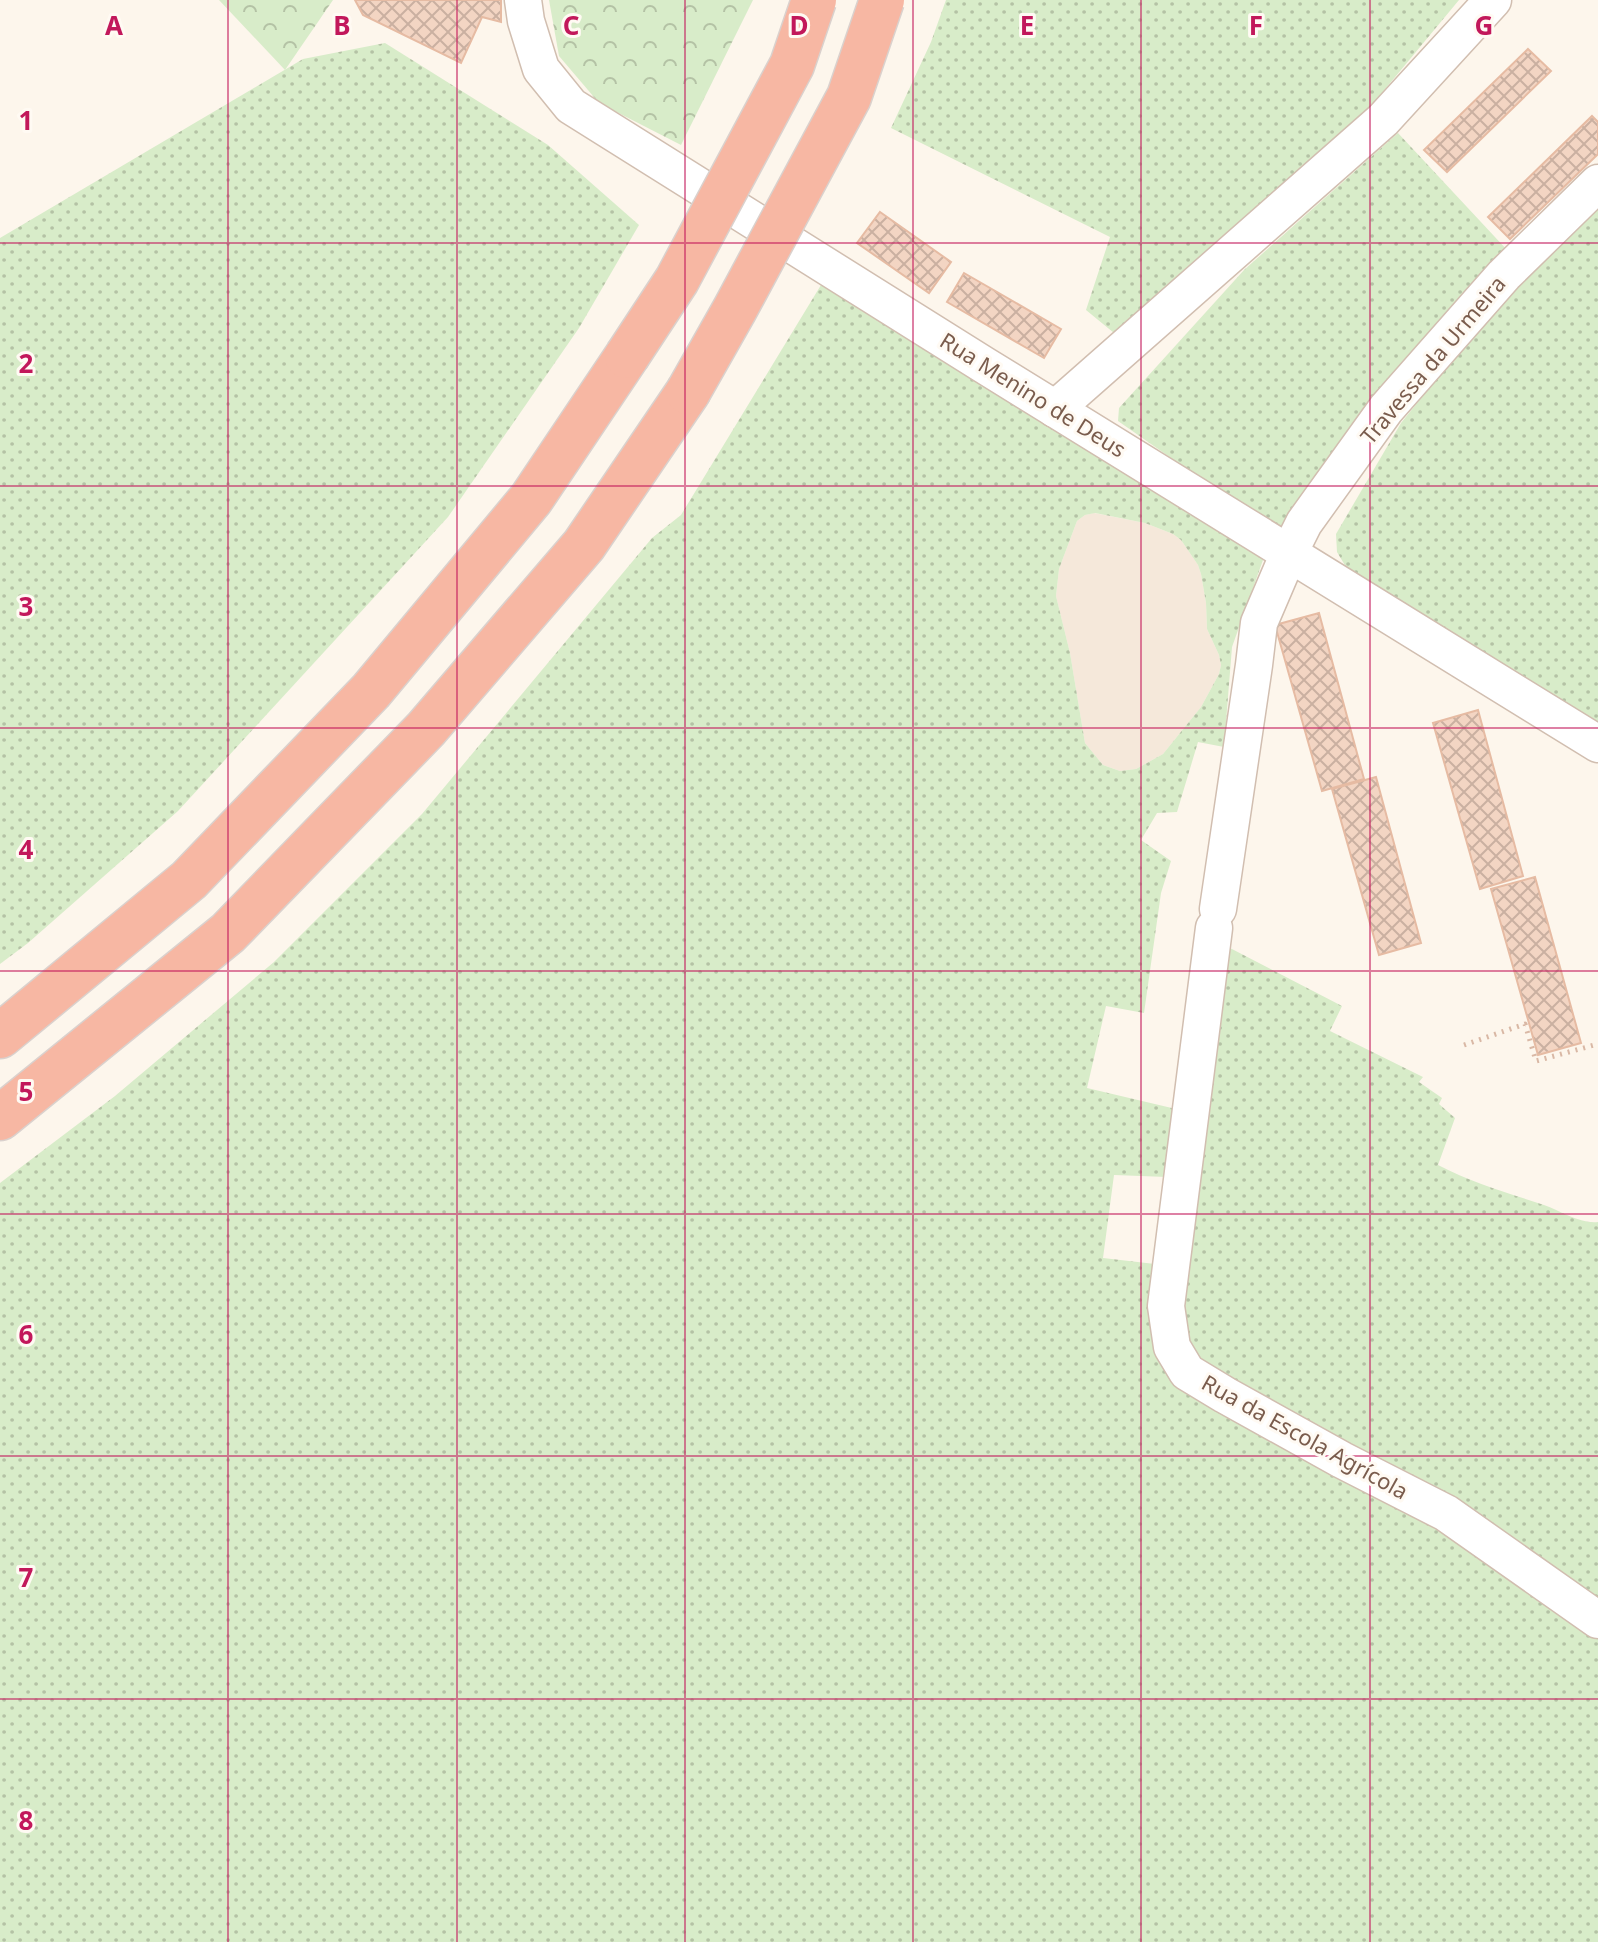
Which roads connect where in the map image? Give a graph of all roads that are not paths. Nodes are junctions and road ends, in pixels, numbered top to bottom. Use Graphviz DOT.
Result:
graph roads {
  1 [pos="523,0"];
  2 [pos="814,0"];
  3 [pos="882,0"];
  4 [pos="1493,0"];
  5 [pos="1598,183"];
  6 [pos="1055,409"];
  7 [pos="1289,553"];
  8 [pos="1598,744"];
  9 [pos="1216,919"];
  10 [pos="0,1036"];
  11 [pos="0,1118"];
  12 [pos="1598,1620"];
  1 -- 6 [label="street, Rua Menino de Deus"];
  2 -- 10 [label="highway, bridge"];
  3 -- 11 [label="highway, bridge"];
  4 -- 6 [label="street"];
  5 -- 7 [label="street, Travessa da Urmeira"];
  6 -- 7 [label="street, Rua Menino de Deus"];
  7 -- 8 [label="street, Rua Menino de Deus"];
  7 -- 9 [label="street, Travessa da Urmeira"];
  9 -- 12 [label="street, Rua da Escola Agrícola"];
}
